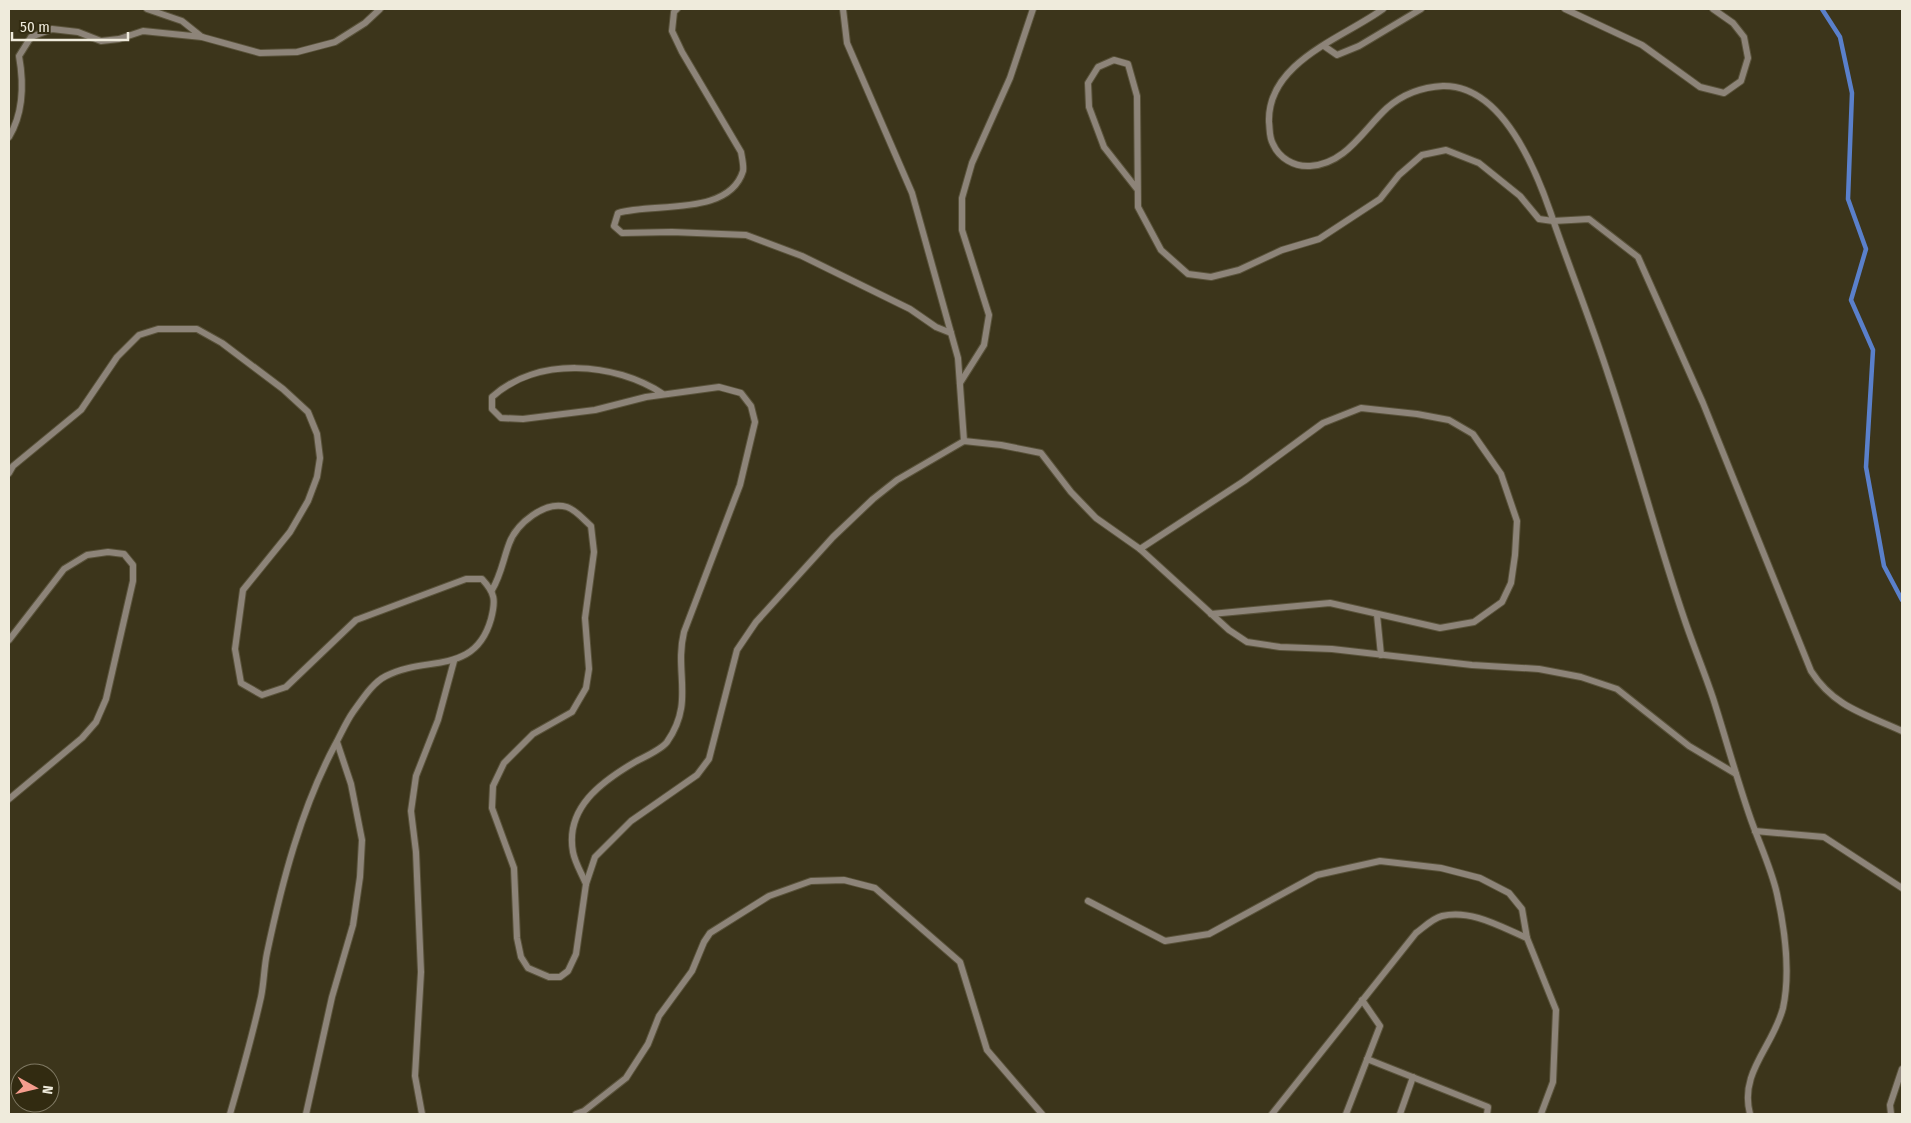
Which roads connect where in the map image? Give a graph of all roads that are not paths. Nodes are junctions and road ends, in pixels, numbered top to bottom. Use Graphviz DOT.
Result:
graph roads {
  1 [pos="147,9"];
  2 [pos="380,9"];
  3 [pos="677,9"];
  4 [pos="843,9"];
  5 [pos="1033,9"];
  6 [pos="1383,9"];
  7 [pos="1420,9"];
  8 [pos="1565,9"];
  9 [pos="1712,9"];
  10 [pos="202,37"];
  11 [pos="1324,46"];
  12 [pos="9,138"];
  13 [pos="1138,189"];
  14 [pos="1553,221"];
  15 [pos="951,333"];
  16 [pos="960,383"];
  17 [pos="663,394"];
  18 [pos="964,441"];
  19 [pos="9,472"];
  20 [pos="1140,549"];
  21 [pos="492,590"];
  22 [pos="1212,614"];
  23 [pos="1377,615"];
  24 [pos="9,640"];
  25 [pos="1381,655"];
  26 [pos="454,661"];
  27 [pos="1902,731"];
  28 [pos="336,742"];
  29 [pos="1736,774"];
  30 [pos="9,799"];
  31 [pos="1754,831"];
  32 [pos="586,884"];
  33 [pos="1902,888"];
  34 [pos="1088,901"];
  35 [pos="1527,938"];
  36 [pos="1362,1000"];
  37 [pos="1367,1059"];
  38 [pos="1902,1069"];
  39 [pos="1413,1077"];
  40 [pos="230,1114"];
  41 [pos="306,1114"];
  42 [pos="422,1114"];
  43 [pos="576,1114"];
  44 [pos="1042,1114"];
  45 [pos="1272,1114"];
  46 [pos="1346,1114"];
  47 [pos="1400,1114"];
  48 [pos="1486,1114"];
  49 [pos="1541,1114"];
  50 [pos="1750,1114"];
  51 [pos="1891,1114"];
  1 -- 10 [label="lane"];
  2 -- 10 [label="lane"];
  3 -- 15 [label="lane"];
  4 -- 15 [label="lane"];
  5 -- 16 [label="lane"];
  6 -- 11 [label="lane"];
  7 -- 11 [label="lane"];
  8 -- 9 [label="lane"];
  10 -- 12 [label="lane"];
  11 -- 14 [label="lane"];
  13 -- 13 [label="lane"];
  13 -- 14 [label="lane"];
  14 -- 27 [label="lane"];
  14 -- 29 [label="lane"];
  15 -- 16 [label="lane"];
  16 -- 18 [label="lane"];
  17 -- 17 [label="lane"];
  17 -- 32 [label="lane"];
  18 -- 20 [label="lane"];
  18 -- 32 [label="lane"];
  19 -- 21 [label="lane"];
  20 -- 22 [label="lane"];
  20 -- 23 [label="lane"];
  21 -- 26 [label="lane"];
  21 -- 32 [label="lane"];
  22 -- 23 [label="lane"];
  22 -- 25 [label="lane"];
  23 -- 25 [label="lane"];
  24 -- 30 [label="lane"];
  25 -- 29 [label="lane"];
  26 -- 28 [label="lane"];
  26 -- 42 [label="lane"];
  28 -- 40 [label="lane"];
  28 -- 41 [label="lane"];
  29 -- 31 [label="lane"];
  31 -- 33 [label="lane"];
  31 -- 50 [label="lane"];
  34 -- 35 [label="lane"];
  35 -- 36 [label="lane"];
  35 -- 49 [label="lane"];
  36 -- 37 [label="lane"];
  36 -- 45 [label="lane"];
  37 -- 39 [label="lane"];
  37 -- 46 [label="lane"];
  38 -- 51 [label="lane"];
  39 -- 47 [label="lane"];
  39 -- 48 [label="lane"];
  43 -- 44 [label="lane"];
}
